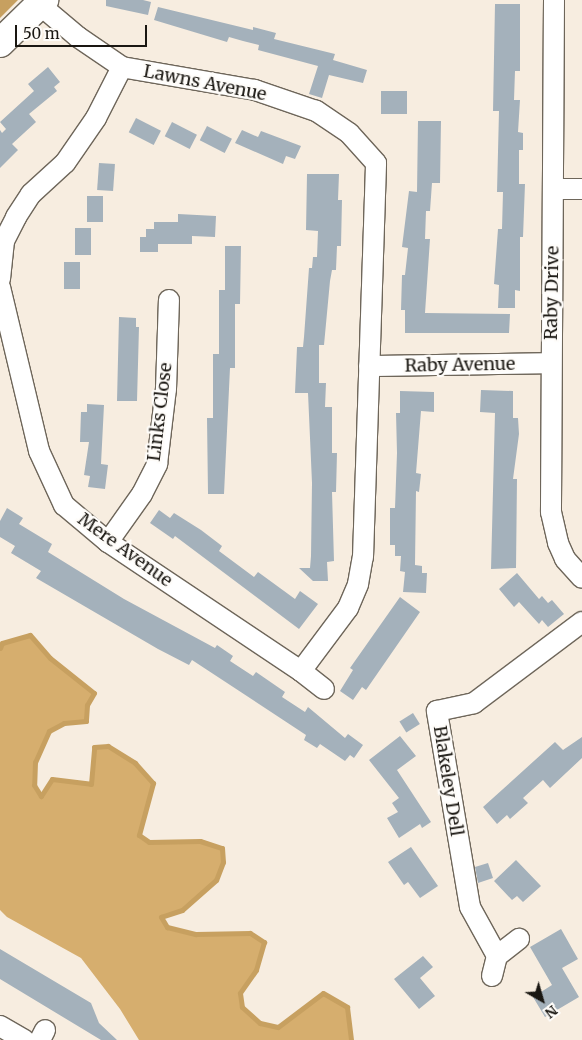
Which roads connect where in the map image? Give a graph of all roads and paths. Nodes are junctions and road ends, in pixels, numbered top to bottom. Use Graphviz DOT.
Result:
graph roads {
  1 [pos="554,0"];
  2 [pos="41,2"];
  3 [pos="0,43"];
  4 [pos="122,66"];
  5 [pos="554,189"];
  6 [pos="582,189"];
  7 [pos="0,279"];
  8 [pos="0,287"];
  9 [pos="169,300"];
  10 [pos="550,364"];
  11 [pos="370,366"];
  12 [pos="108,542"];
  13 [pos="582,578"];
  14 [pos="582,622"];
  15 [pos="301,671"];
  16 [pos="324,689"];
  17 [pos="519,939"];
  18 [pos="497,956"];
  19 [pos="492,976"];
  20 [pos="0,1026"];
  21 [pos="24,1040"];
  1 -- 5 [label="street, Raby Drive"];
  2 -- 3 [label="street"];
  2 -- 4 [label="street, Lawns Avenue"];
  4 -- 7 [label="street"];
  4 -- 11 [label="street, Lawns Avenue"];
  5 -- 6 [label="street"];
  5 -- 10 [label="street, Raby Drive"];
  8 -- 12 [label="street, Mere Avenue"];
  9 -- 12 [label="street, Links Close"];
  10 -- 11 [label="street, Raby Avenue"];
  10 -- 13 [label="street, Raby Drive"];
  11 -- 15 [label="street"];
  12 -- 15 [label="street, Mere Avenue"];
  14 -- 18 [label="street, Blakeley Dell"];
  15 -- 16 [label="street, Mere Avenue"];
  17 -- 18 [label="street"];
  18 -- 19 [label="street"];
  20 -- 21 [label="street"];
}
